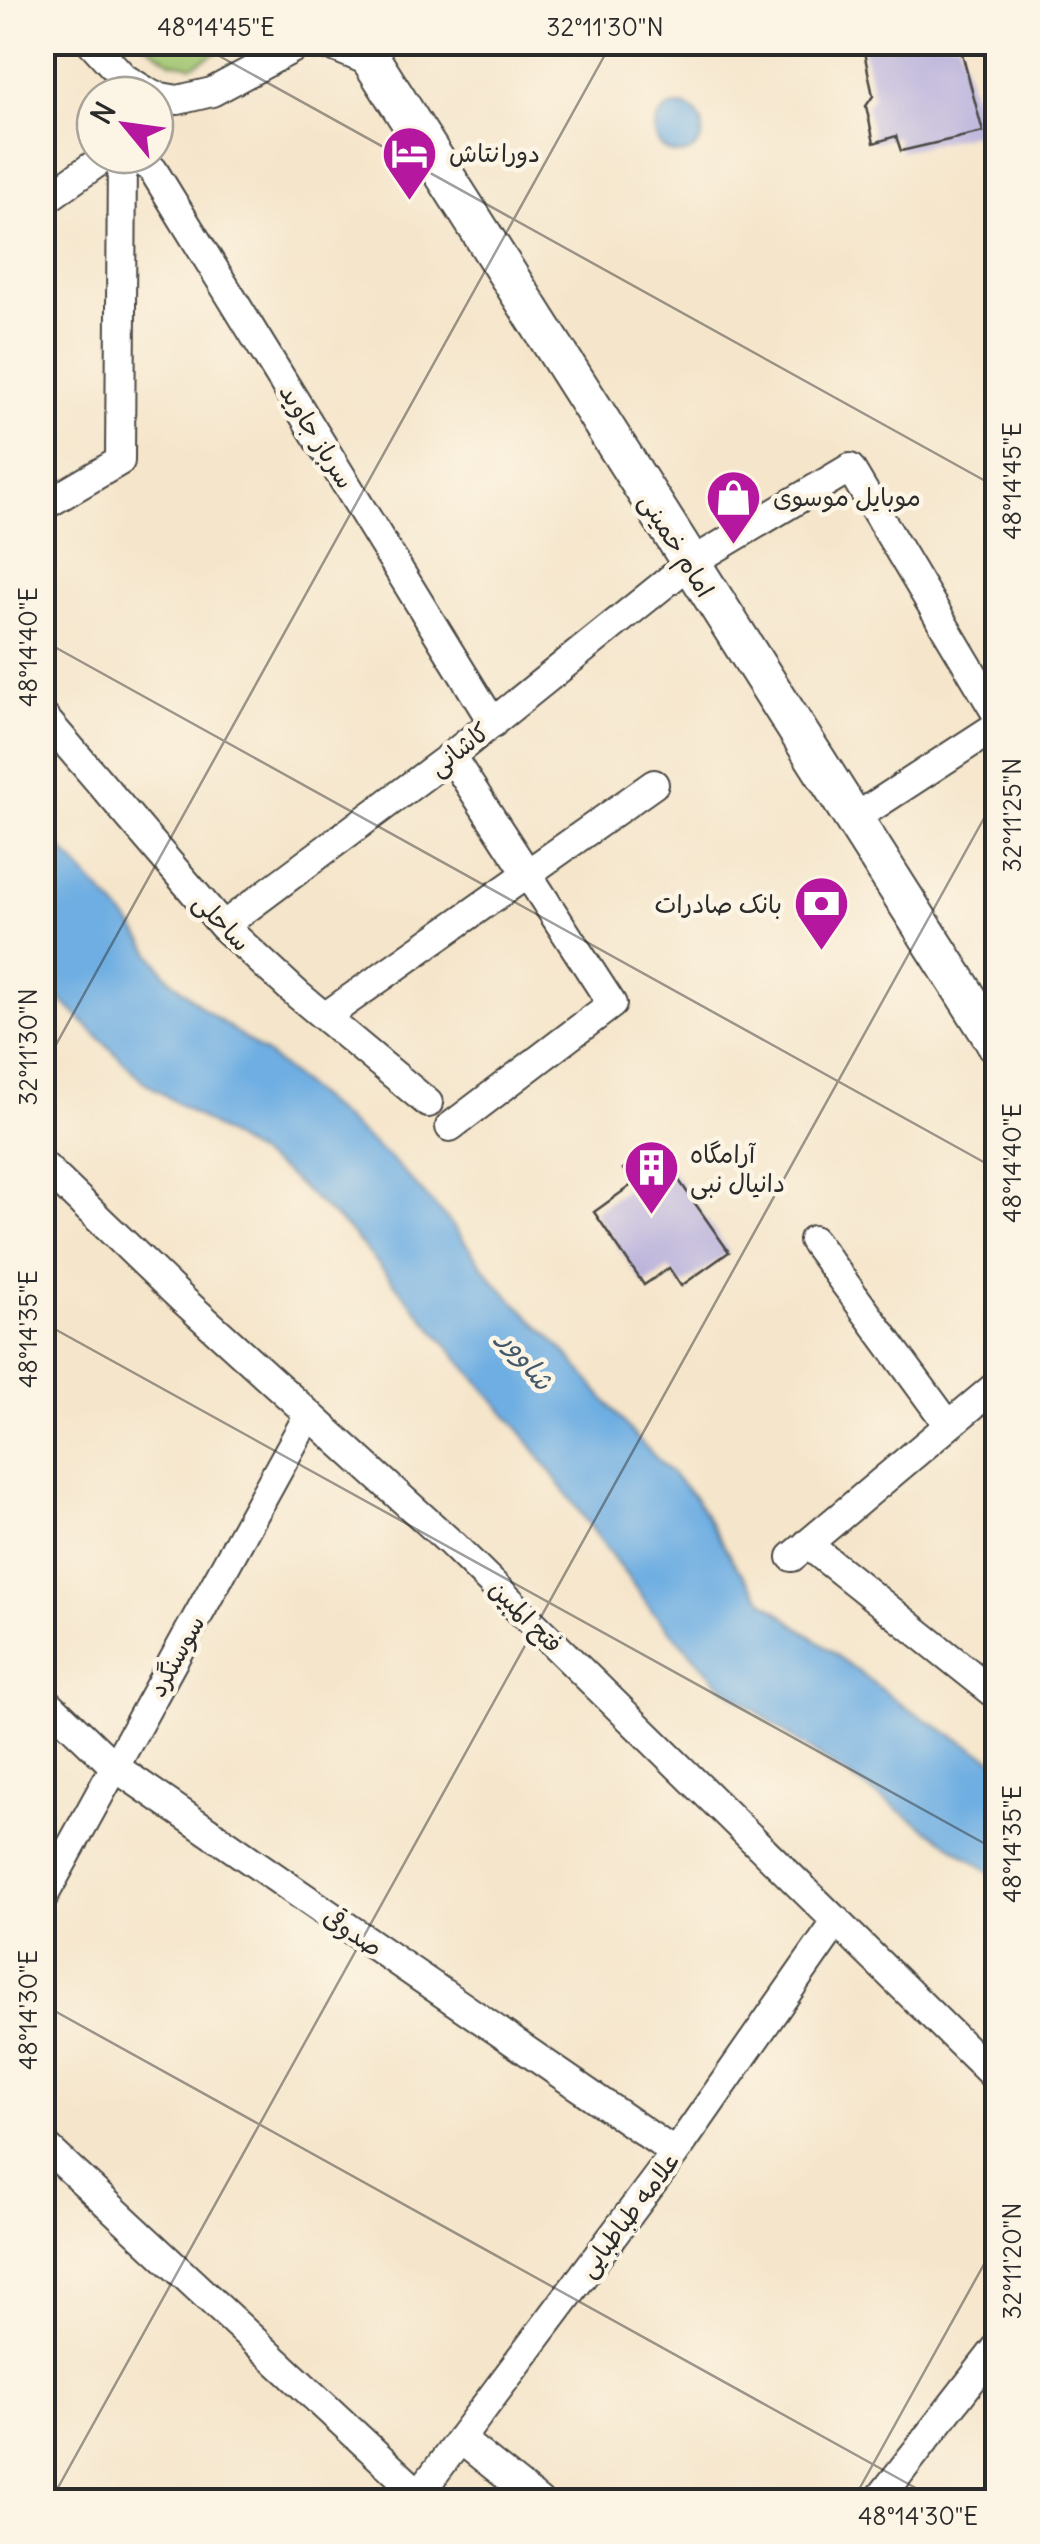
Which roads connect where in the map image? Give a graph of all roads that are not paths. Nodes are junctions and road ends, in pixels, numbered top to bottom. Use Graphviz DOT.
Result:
graph roads {
  1 [pos="92,42"];
  2 [pos="303,43"];
  3 [pos="366,52"];
  4 [pos="121,75"];
  5 [pos="175,99"];
  6 [pos="80,175"];
  7 [pos="122,175"];
  8 [pos="156,175"];
  9 [pos="42,202"];
  10 [pos="42,507"];
  11 [pos="689,564"];
  12 [pos="42,715"];
  13 [pos="998,716"];
  14 [pos="493,723"];
  15 [pos="998,725"];
  16 [pos="451,756"];
  17 [pos="654,784"];
  18 [pos="852,820"];
  19 [pos="527,874"];
  20 [pos="223,926"];
  21 [pos="326,1016"];
  22 [pos="998,1046"];
  23 [pos="428,1103"];
  24 [pos="450,1127"];
  25 [pos="42,1164"];
  26 [pos="812,1240"];
  27 [pos="998,1384"];
  28 [pos="309,1414"];
  29 [pos="947,1423"];
  30 [pos="998,1696"];
  31 [pos="42,1697"];
  32 [pos="115,1767"];
  33 [pos="42,1899"];
  34 [pos="837,1921"];
  35 [pos="998,2080"];
  36 [pos="42,2144"];
  37 [pos="675,2153"];
  38 [pos="998,2346"];
  39 [pos="460,2439"];
  40 [pos="416,2498"];
  41 [pos="539,2502"];
  42 [pos="877,2502"];
  1 -- 4 [label="street"];
  2 -- 3 [label="street"];
  2 -- 5 [label="street"];
  3 -- 11 [label="street, امام خمینی"];
  6 -- 9 [label="street"];
  7 -- 10 [label="street"];
  8 -- 14 [label="street, سرباز جاوید"];
  11 -- 13 [label="street, کاشانی"];
  11 -- 14 [label="street, کاشانی"];
  11 -- 18 [label="street, امام خمینی"];
  12 -- 20 [label="street, ساحلی"];
  14 -- 16 [label="street, کاشانی"];
  15 -- 18 [label="street"];
  16 -- 19 [label="street"];
  16 -- 20 [label="street, کاشانی"];
  17 -- 19 [label="street"];
  18 -- 22 [label="street, امام خمینی"];
  19 -- 21 [label="street"];
  19 -- 24 [label="street"];
  20 -- 21 [label="street, ساحلی"];
  21 -- 23 [label="street, ساحلی"];
  25 -- 28 [label="street, فتح المبین"];
  26 -- 29 [label="street"];
  27 -- 29 [label="street"];
  28 -- 32 [label="street, سوسنگرد"];
  28 -- 34 [label="street, فتح المبین"];
  29 -- 30 [label="street"];
  31 -- 32 [label="street, صدوقی"];
  32 -- 33 [label="street, سوسنگرد"];
  32 -- 37 [label="street, صدوقی"];
  34 -- 35 [label="street, فتح المبین"];
  34 -- 37 [label="street, علامه طباطبایی"];
  36 -- 40 [label="street"];
  37 -- 39 [label="street, علامه طباطبایی"];
  38 -- 42 [label="street"];
  39 -- 40 [label="street, علامه طباطبایی"];
  39 -- 41 [label="street"];
}
